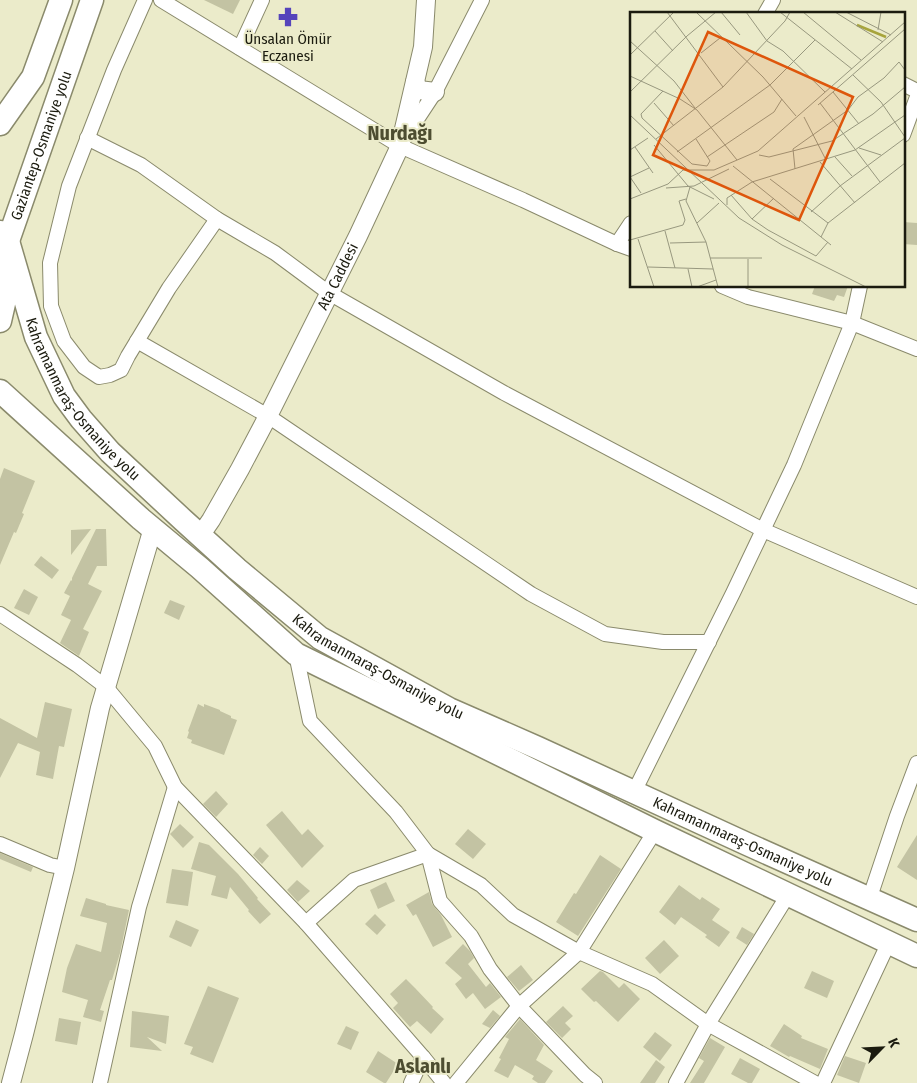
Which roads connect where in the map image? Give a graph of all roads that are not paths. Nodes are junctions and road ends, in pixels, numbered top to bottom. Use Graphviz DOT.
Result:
graph roads {
  1 [pos="61,0"];
  2 [pos="92,0"];
  3 [pos="145,0"];
  4 [pos="161,0"];
  5 [pos="262,0"];
  6 [pos="426,0"];
  7 [pos="482,0"];
  8 [pos="240,48"];
  9 [pos="415,82"];
  10 [pos="904,84"];
  11 [pos="917,91"];
  12 [pos="435,92"];
  13 [pos="917,97"];
  14 [pos="0,124"];
  15 [pos="904,132"];
  16 [pos="87,138"];
  17 [pos="400,146"];
  18 [pos="218,218"];
  19 [pos="630,224"];
  20 [pos="4,236"];
  21 [pos="616,244"];
  22 [pos="630,249"];
  23 [pos="727,288"];
  24 [pos="860,288"];
  25 [pos="329,293"];
  26 [pos="0,322"];
  27 [pos="852,323"];
  28 [pos="137,341"];
  29 [pos="917,349"];
  30 [pos="0,391"];
  31 [pos="268,416"];
  32 [pos="153,528"];
  33 [pos="763,530"];
  34 [pos="200,536"];
  35 [pos="917,597"];
  36 [pos="0,614"];
  37 [pos="709,642"];
  38 [pos="296,654"];
  39 [pos="106,687"];
  40 [pos="917,763"];
  41 [pos="175,787"];
  42 [pos="634,792"];
  43 [pos="655,831"];
  44 [pos="0,844"];
  45 [pos="428,854"];
  46 [pos="66,868"];
  47 [pos="788,895"];
  48 [pos="869,900"];
  49 [pos="917,920"];
  50 [pos="306,923"];
  51 [pos="888,942"];
  52 [pos="579,952"];
  53 [pos="917,956"];
  54 [pos="519,1006"];
  55 [pos="708,1024"];
  56 [pos="423,1057"];
  57 [pos="11,1083"];
  58 [pos="100,1083"];
  59 [pos="411,1083"];
  60 [pos="444,1083"];
  61 [pos="456,1083"];
  62 [pos="595,1083"];
  63 [pos="676,1083"];
  64 [pos="815,1083"];
  65 [pos="823,1083"];
  1 -- 14 [label="highway, Gaziantep-Osmaniye yolu"];
  2 -- 20 [label="highway, Gaziantep-Osmaniye yolu"];
  3 -- 16 [label="street"];
  4 -- 8 [label="street"];
  5 -- 8 [label="street"];
  6 -- 9 [label="street, Ata Caddesi"];
  7 -- 12 [label="street"];
  8 -- 17 [label="street"];
  9 -- 12 [label="street"];
  9 -- 17 [label="street, Ata Caddesi"];
  10 -- 11 [label="street"];
  12 -- 17 [label="street"];
  13 -- 15 [label="street"];
  16 -- 18 [label="street"];
  16 -- 28 [label="street"];
  17 -- 21 [label="street"];
  17 -- 25 [label="street, Ata Caddesi"];
  18 -- 25 [label="street"];
  18 -- 28 [label="street"];
  19 -- 21 [label="street"];
  20 -- 26 [label="highway, Gaziantep-Osmaniye yolu"];
  20 -- 34 [label="highway, Kahramanmaraş-Osmaniye yolu"];
  21 -- 22 [label="street"];
  23 -- 27 [label="street"];
  24 -- 27 [label="street"];
  25 -- 31 [label="street, Ata Caddesi"];
  25 -- 33 [label="street"];
  27 -- 29 [label="street"];
  27 -- 33 [label="street"];
  28 -- 31 [label="street"];
  30 -- 32 [label="highway, Kahramanmaraş-Osmaniye yolu"];
  31 -- 34 [label="street, Ata Caddesi"];
  31 -- 37 [label="street"];
  32 -- 38 [label="highway, Kahramanmaraş-Osmaniye yolu"];
  32 -- 39 [label="street"];
  33 -- 35 [label="street"];
  33 -- 37 [label="street"];
  34 -- 42 [label="highway, Kahramanmaraş-Osmaniye yolu"];
  36 -- 39 [label="street"];
  37 -- 42 [label="street"];
  38 -- 43 [label="highway, Kahramanmaraş-Osmaniye yolu"];
  38 -- 45 [label="street"];
  39 -- 41 [label="street"];
  39 -- 46 [label="street"];
  40 -- 48 [label="street"];
  41 -- 50 [label="street"];
  41 -- 58 [label="street"];
  42 -- 48 [label="highway, Kahramanmaraş-Osmaniye yolu"];
  43 -- 47 [label="highway, Kahramanmaraş-Osmaniye yolu"];
  43 -- 52 [label="street"];
  44 -- 46 [label="street"];
  45 -- 50 [label="street"];
  45 -- 52 [label="street"];
  45 -- 54 [label="street"];
  46 -- 57 [label="street"];
  47 -- 51 [label="highway, Kahramanmaraş-Osmaniye yolu"];
  47 -- 55 [label="street"];
  48 -- 49 [label="highway, Kahramanmaraş-Osmaniye yolu"];
  50 -- 56 [label="street"];
  51 -- 53 [label="highway, Kahramanmaraş-Osmaniye yolu"];
  51 -- 65 [label="street"];
  52 -- 54 [label="street"];
  52 -- 55 [label="street"];
  54 -- 61 [label="street"];
  54 -- 62 [label="street"];
  55 -- 63 [label="street"];
  55 -- 64 [label="street"];
  56 -- 59 [label="street"];
  56 -- 60 [label="street"];
}
